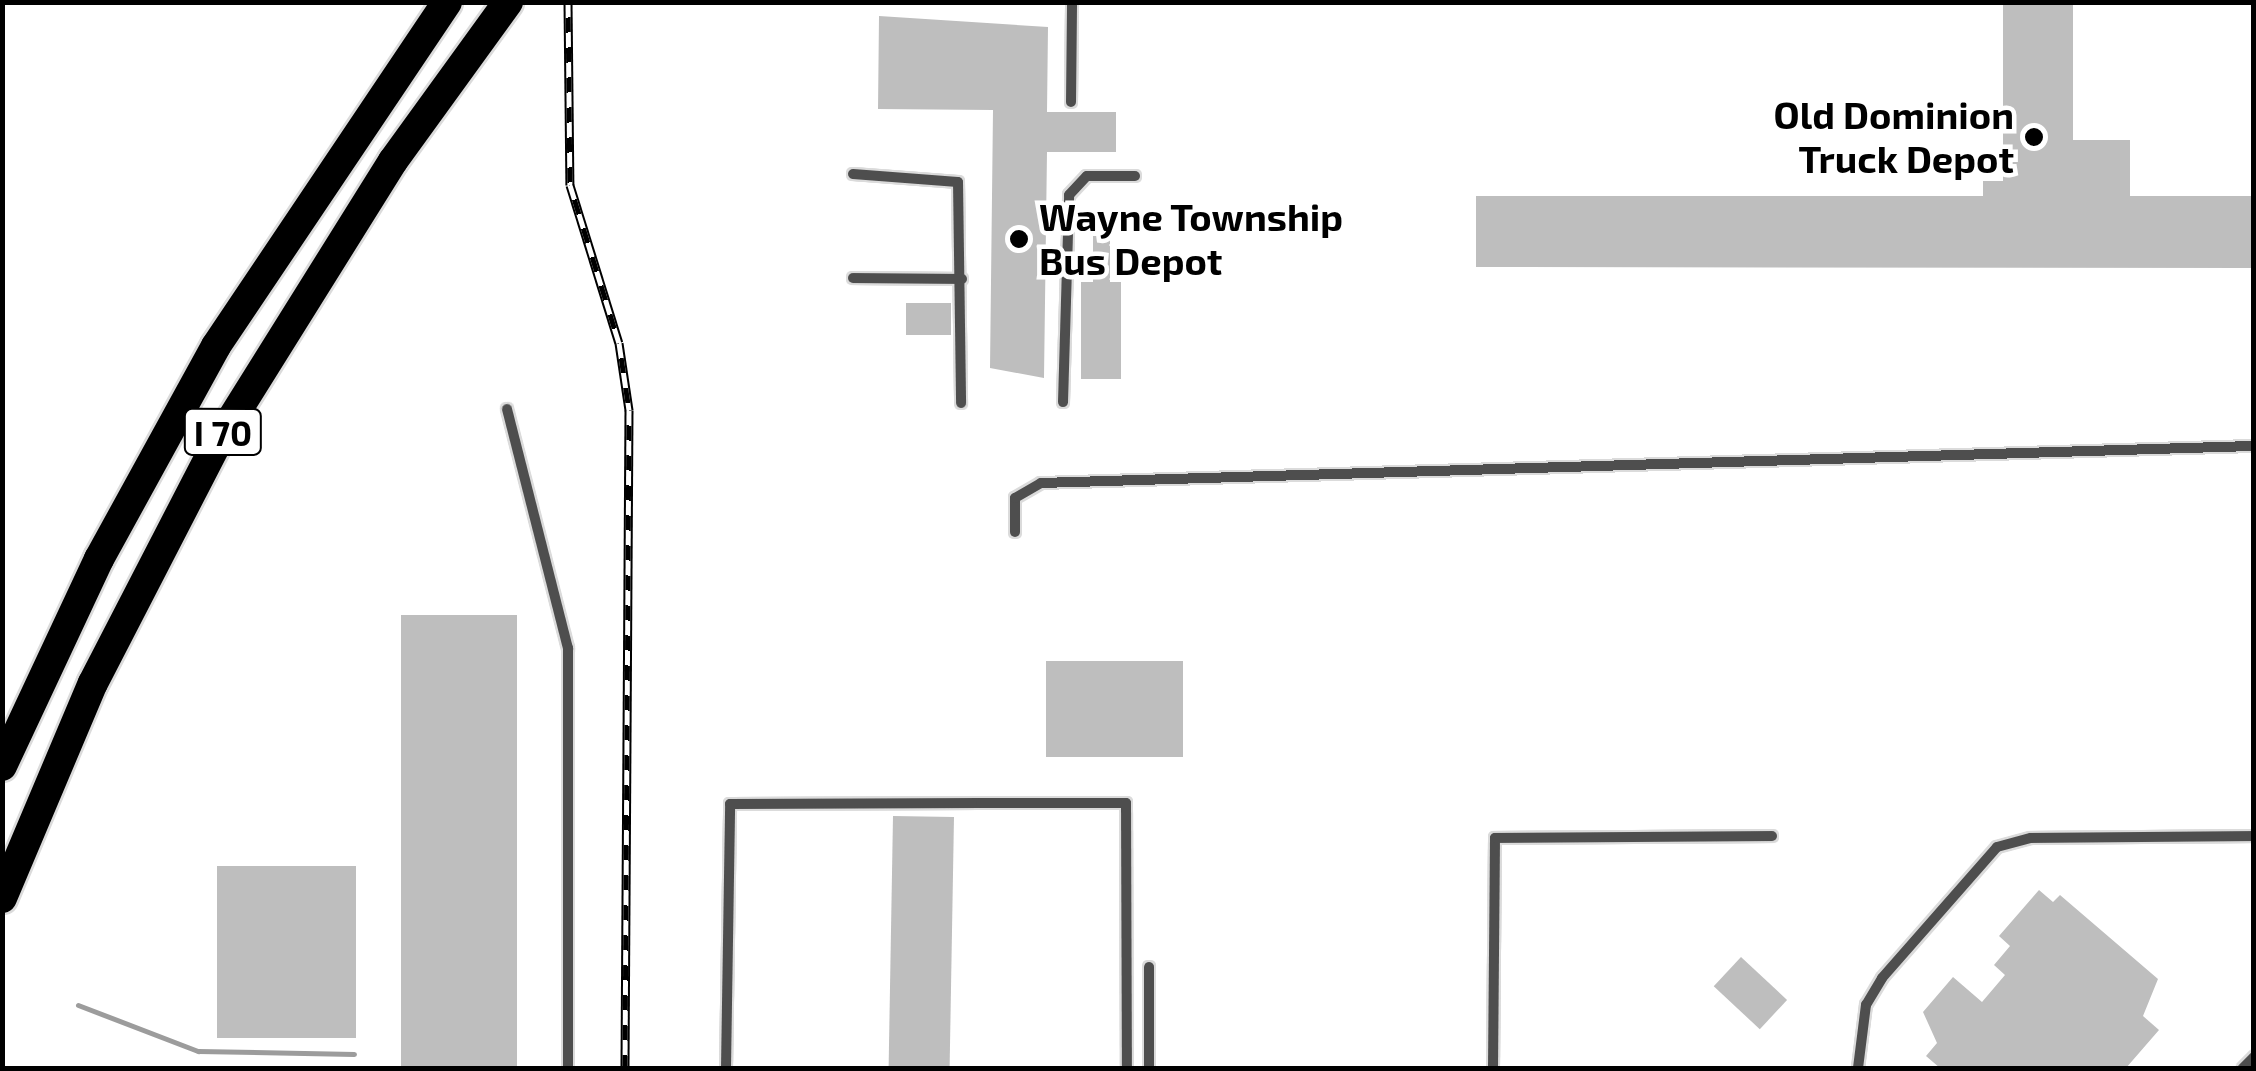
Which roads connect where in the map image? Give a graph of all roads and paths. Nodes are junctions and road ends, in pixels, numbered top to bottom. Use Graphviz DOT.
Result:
graph roads {
  1 [pos="447,2"];
  2 [pos="508,2"];
  3 [pos="1072,2"];
  4 [pos="1071,102"];
  5 [pos="853,174"];
  6 [pos="1136,176"];
  7 [pos="853,278"];
  8 [pos="962,280"];
  9 [pos="1063,402"];
  10 [pos="961,403"];
  11 [pos="508,409"];
  12 [pos="2254,446"];
  13 [pos="1014,532"];
  14 [pos="2,766"];
  15 [pos="1772,836"];
  16 [pos="2254,836"];
  17 [pos="2,898"];
  18 [pos="1149,967"];
  19 [pos="2254,1056"];
  20 [pos="568,1068"];
  21 [pos="726,1068"];
  22 [pos="1127,1068"];
  23 [pos="1149,1068"];
  24 [pos="1493,1068"];
  25 [pos="1858,1068"];
  26 [pos="2243,1068"];
  1 -- 14 [label="highway, I 70"];
  2 -- 17 [label="highway, I 70"];
  3 -- 4 [label="lane"];
  5 -- 8 [label="lane"];
  6 -- 9 [label="lane"];
  7 -- 8 [label="lane"];
  8 -- 10 [label="lane"];
  11 -- 20 [label="lane"];
  12 -- 13 [label="lane"];
  15 -- 24 [label="lane"];
  16 -- 25 [label="lane"];
  18 -- 23 [label="lane"];
  19 -- 26 [label="lane"];
  21 -- 22 [label="lane"];
}
